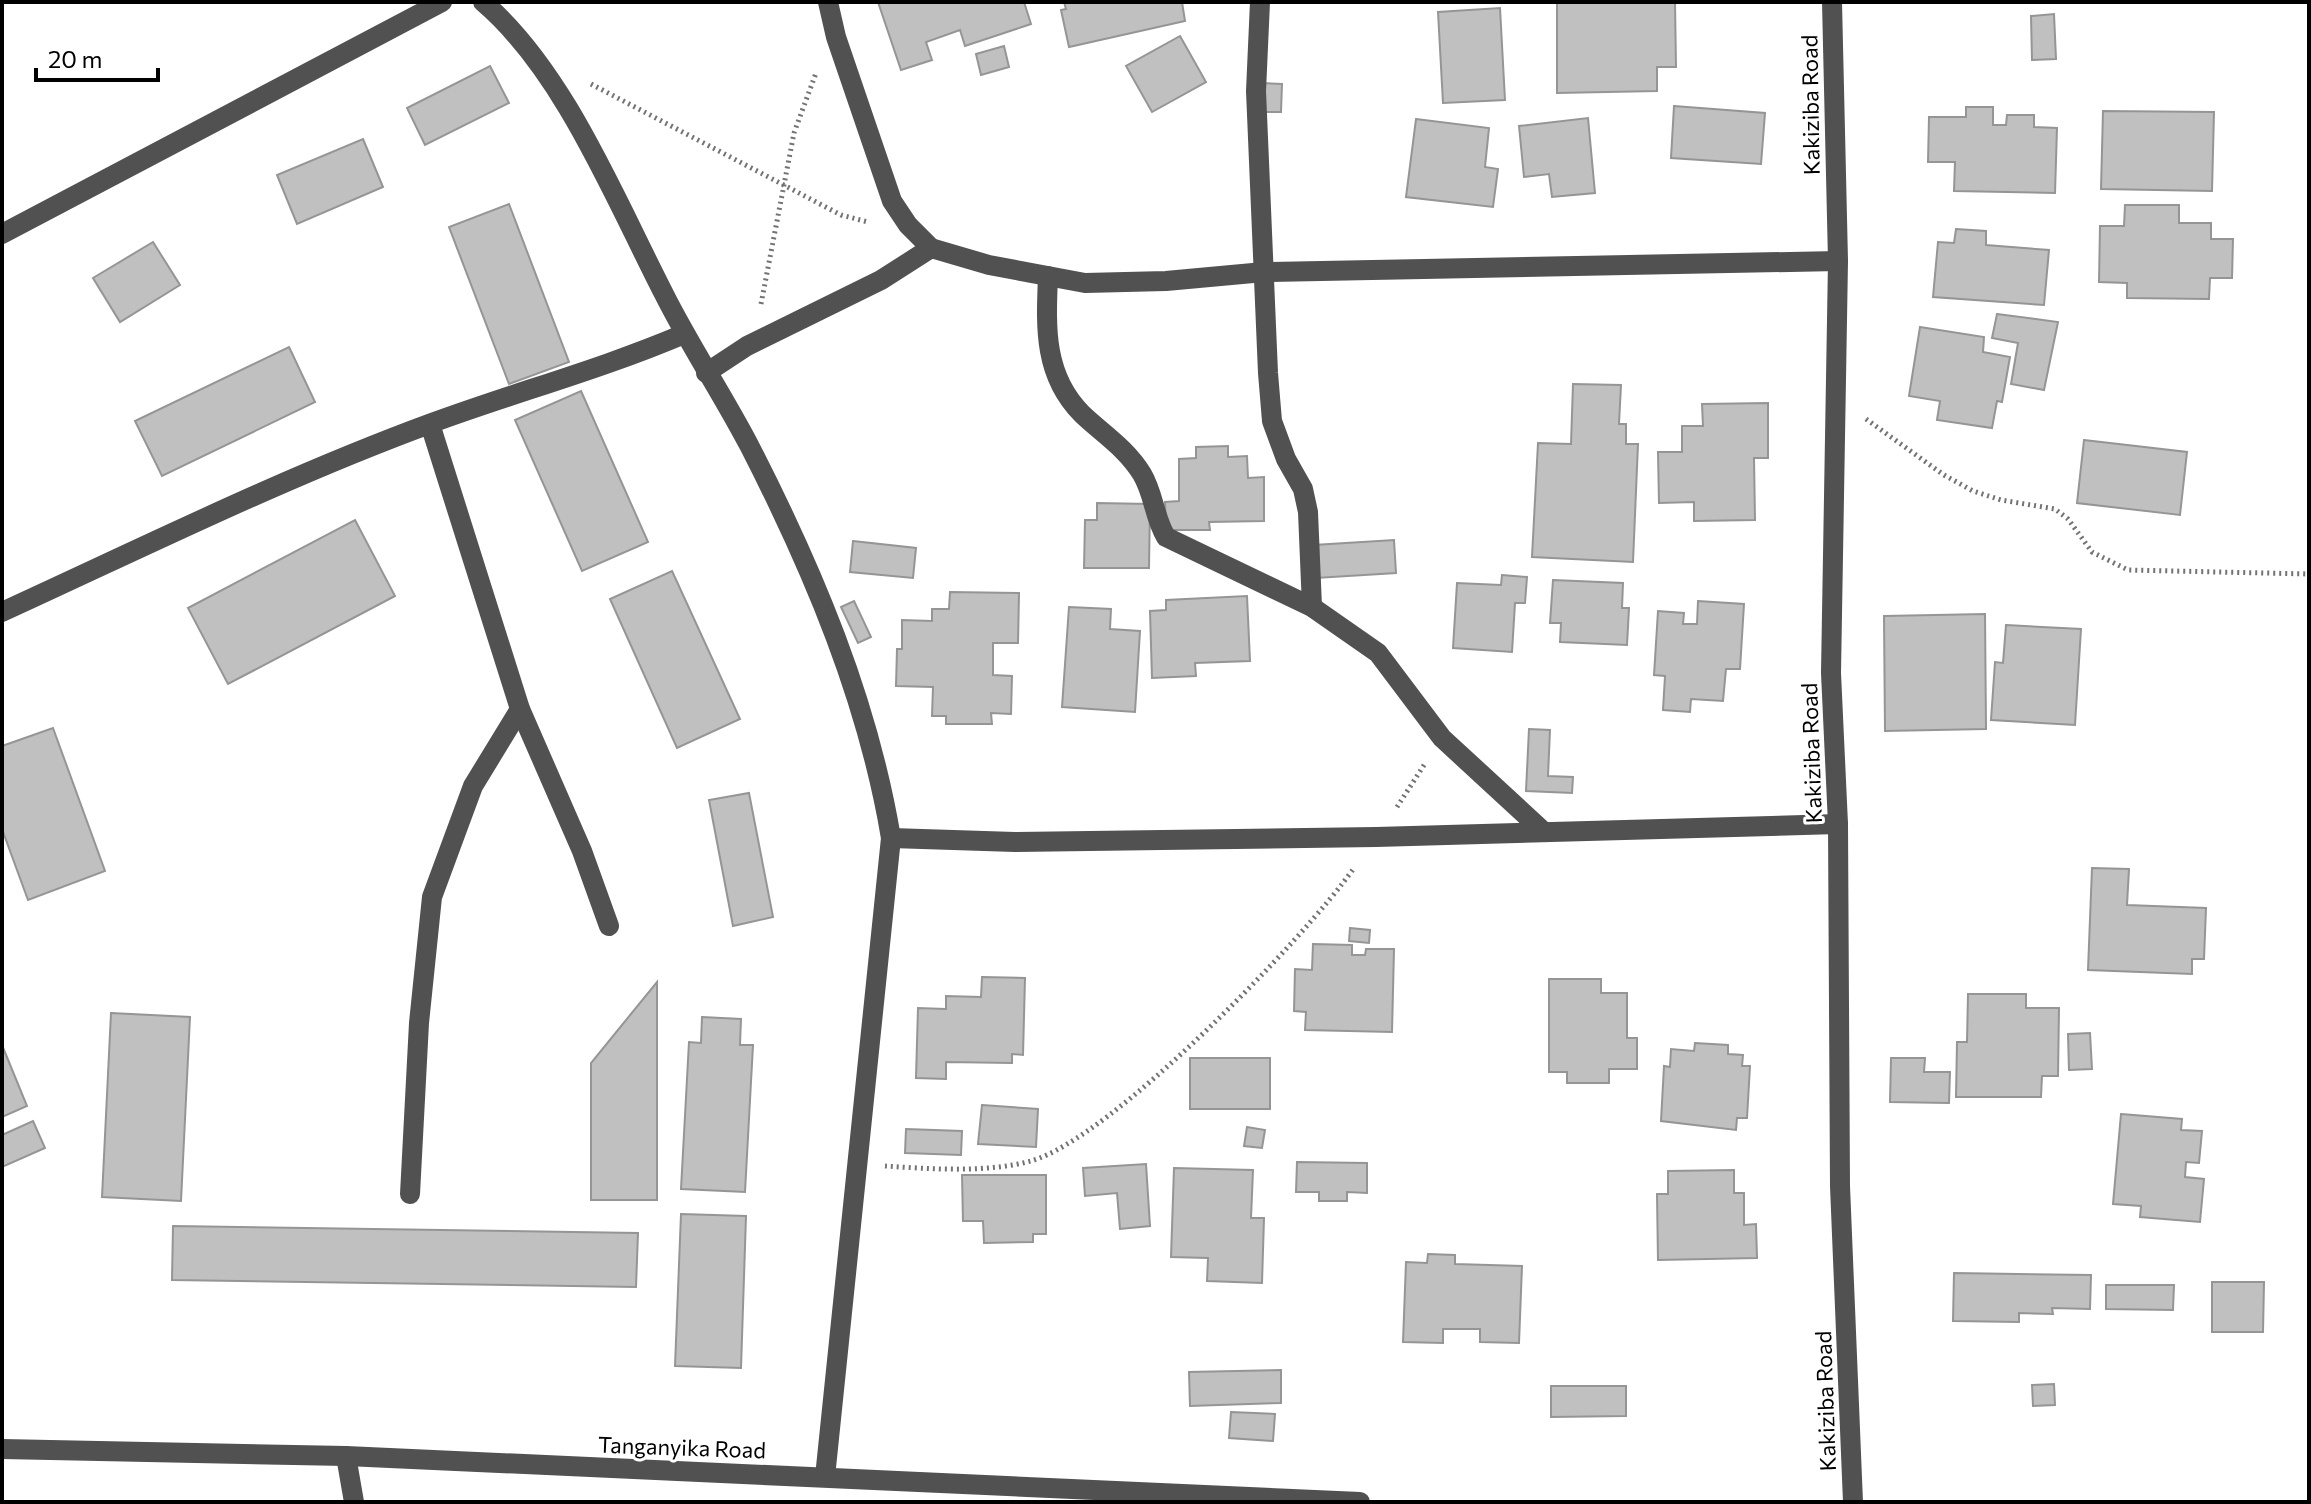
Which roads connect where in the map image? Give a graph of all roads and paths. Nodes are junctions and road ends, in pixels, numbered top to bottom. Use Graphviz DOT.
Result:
graph roads {
  1 [pos="442,2"];
  2 [pos="483,2"];
  3 [pos="828,2"];
  4 [pos="1260,2"];
  5 [pos="1832,2"];
  6 [pos="836,37"];
  7 [pos="589,84"];
  8 [pos="786,187"];
  9 [pos="908,225"];
  10 [pos="2,234"];
  11 [pos="931,248"];
  12 [pos="1838,261"];
  13 [pos="1264,272"];
  14 [pos="1048,276"];
  15 [pos="684,334"];
  16 [pos="747,346"];
  17 [pos="706,373"];
  18 [pos="1837,402"];
  19 [pos="430,424"];
  20 [pos="2309,574"];
  21 [pos="1312,607"];
  22 [pos="2,612"];
  23 [pos="520,709"];
  24 [pos="1442,738"];
  25 [pos="1838,824"];
  26 [pos="1543,831"];
  27 [pos="1376,837"];
  28 [pos="891,838"];
  29 [pos="609,926"];
  30 [pos="856,1164"];
  31 [pos="410,1194"];
  32 [pos="2,1449"];
  33 [pos="346,1456"];
  34 [pos="825,1477"];
  35 [pos="354,1502"];
  36 [pos="1360,1502"];
  37 [pos="1853,1502"];
  1 -- 10 [label="street"];
  2 -- 15 [label="street"];
  3 -- 6 [label="street"];
  4 -- 13 [label="street"];
  5 -- 12 [label="street, Kakiziba Road"];
  6 -- 8 [label="path"];
  6 -- 9 [label="street"];
  7 -- 8 [label="path"];
  8 -- 9 [label="path"];
  8 -- 16 [label="path"];
  9 -- 11 [label="street"];
  11 -- 14 [label="street"];
  11 -- 16 [label="street"];
  12 -- 13 [label="street"];
  12 -- 18 [label="street, Kakiziba Road"];
  13 -- 14 [label="street"];
  13 -- 21 [label="street"];
  14 -- 21 [label="street"];
  15 -- 17 [label="street"];
  15 -- 19 [label="street"];
  16 -- 17 [label="street"];
  17 -- 28 [label="street"];
  18 -- 20 [label="path"];
  18 -- 25 [label="street, Kakiziba Road"];
  19 -- 22 [label="street"];
  19 -- 23 [label="street"];
  21 -- 24 [label="street"];
  23 -- 29 [label="street"];
  23 -- 31 [label="street"];
  24 -- 26 [label="street"];
  24 -- 27 [label="path"];
  25 -- 26 [label="street"];
  25 -- 37 [label="street, Kakiziba Road"];
  26 -- 27 [label="street"];
  27 -- 28 [label="street"];
  27 -- 30 [label="path"];
  28 -- 30 [label="street"];
  30 -- 34 [label="street"];
  32 -- 33 [label="street, Tanganyika Road"];
  33 -- 34 [label="street, Tanganyika Road"];
  33 -- 35 [label="street"];
  34 -- 36 [label="street, Tanganyika Road"];
}
